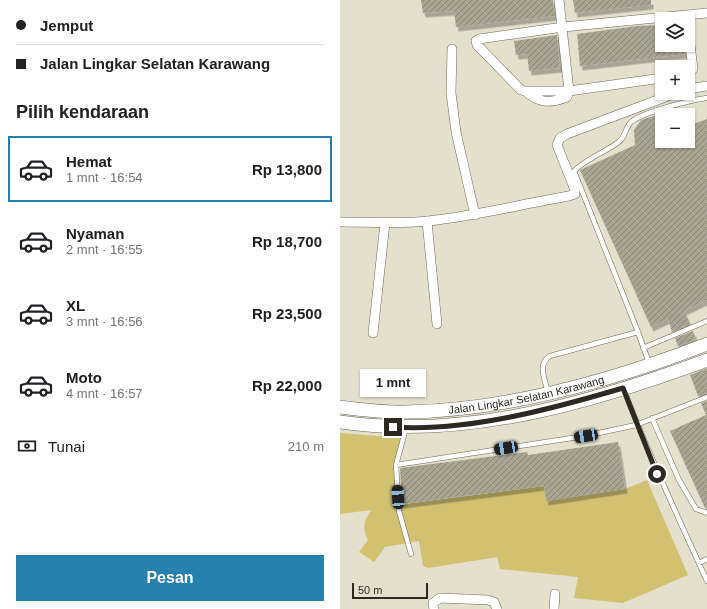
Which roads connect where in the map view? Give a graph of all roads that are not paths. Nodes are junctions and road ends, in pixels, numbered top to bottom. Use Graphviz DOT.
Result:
graph roads {
  1 [pos="559,0"];
  2 [pos="707,14"];
  3 [pos="695,16"];
  4 [pos="655,20"];
  5 [pos="563,27"];
  6 [pos="452,49"];
  7 [pos="655,79"];
  8 [pos="707,86"];
  9 [pos="695,88"];
  10 [pos="569,91"];
  11 [pos="707,98"];
  12 [pos="657,100"];
  13 [pos="475,215"];
  14 [pos="427,221"];
  15 [pos="340,222"];
  16 [pos="385,223"];
  17 [pos="707,321"];
  18 [pos="437,324"];
  19 [pos="373,332"];
  20 [pos="638,332"];
  21 [pos="707,344"];
  22 [pos="643,348"];
  23 [pos="707,360"];
  24 [pos="650,365"];
  25 [pos="623,388"];
  26 [pos="548,393"];
  27 [pos="707,397"];
  28 [pos="340,408"];
  29 [pos="652,418"];
  30 [pos="340,422"];
  31 [pos="636,425"];
  32 [pos="406,428"];
  33 [pos="396,465"];
  34 [pos="707,513"];
  35 [pos="411,554"];
  36 [pos="707,559"];
  37 [pos="699,563"];
  38 [pos="707,581"];
  39 [pos="555,594"];
  40 [pos="434,609"];
  41 [pos="497,609"];
  42 [pos="554,609"];
  1 -- 5 [label="street"];
  2 -- 3 [label="street"];
  4 -- 5 [label="street"];
  5 -- 10 [label="street"];
  5 -- 10 [label="street"];
  6 -- 13 [label="street"];
  7 -- 10 [label="street"];
  8 -- 9 [label="street"];
  11 -- 20 [label="lane"];
  12 -- 13 [label="street"];
  13 -- 14 [label="street"];
  14 -- 16 [label="street"];
  14 -- 18 [label="street"];
  15 -- 16 [label="street"];
  16 -- 19 [label="street"];
  17 -- 22 [label="lane"];
  20 -- 22 [label="lane"];
  20 -- 26 [label="lane"];
  21 -- 24 [label="main road, Jalan Lingkar Selatan Karawang"];
  22 -- 24 [label="lane"];
  23 -- 25 [label="main road, Jalan Lingkar Selatan Karawang"];
  24 -- 26 [label="main road, Jalan Lingkar Selatan Karawang"];
  25 -- 31 [label="lane"];
  25 -- 32 [label="main road, Jalan Lingkar Selatan Karawang"];
  26 -- 28 [label="main road, Jalan Lingkar Selatan Karawang"];
  27 -- 29 [label="lane"];
  29 -- 31 [label="lane"];
  29 -- 34 [label="lane"];
  30 -- 32 [label="main road, Jalan Lingkar Selatan Karawang"];
  31 -- 33 [label="lane"];
  31 -- 37 [label="lane"];
  32 -- 33 [label="lane"];
  33 -- 35 [label="lane"];
  36 -- 37 [label="lane"];
  37 -- 38 [label="lane"];
  39 -- 42 [label="street"];
  40 -- 41 [label="street"];
}
